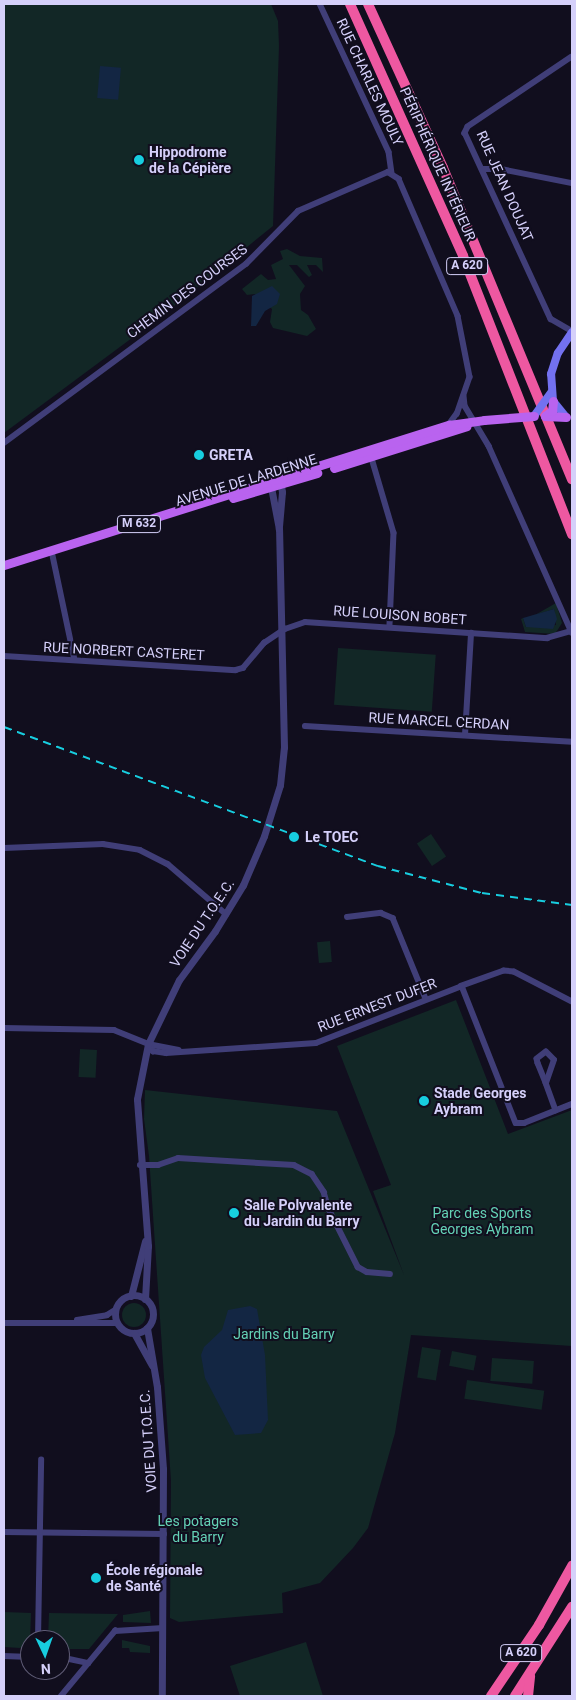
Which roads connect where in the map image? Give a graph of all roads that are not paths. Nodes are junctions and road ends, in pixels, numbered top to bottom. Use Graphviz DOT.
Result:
graph roads {
  1 [pos="320,4"];
  2 [pos="350,4"];
  3 [pos="368,4"];
  4 [pos="572,57"];
  5 [pos="482,169"];
  6 [pos="392,173"];
  7 [pos="572,183"];
  8 [pos="572,332"];
  9 [pos="464,394"];
  10 [pos="552,397"];
  11 [pos="534,416"];
  12 [pos="545,416"];
  13 [pos="569,418"];
  14 [pos="465,421"];
  15 [pos="4,443"];
  16 [pos="370,453"];
  17 [pos="572,480"];
  18 [pos="275,484"];
  19 [pos="572,534"];
  20 [pos="52,553"];
  21 [pos="4,565"];
  22 [pos="4,570"];
  23 [pos="390,626"];
  24 [pos="572,632"];
  25 [pos="281,633"];
  26 [pos="471,633"];
  27 [pos="4,656"];
  28 [pos="75,660"];
  29 [pos="243,668"];
  30 [pos="305,726"];
  31 [pos="465,735"];
  32 [pos="572,742"];
  33 [pos="4,848"];
  34 [pos="226,914"];
  35 [pos="346,916"];
  36 [pos="462,986"];
  37 [pos="426,999"];
  38 [pos="572,1002"];
  39 [pos="4,1028"];
  40 [pos="148,1044"];
  41 [pos="546,1083"];
  42 [pos="572,1104"];
  43 [pos="556,1110"];
  44 [pos="140,1165"];
  45 [pos="146,1239"];
  46 [pos="390,1274"];
  47 [pos="130,1296"];
  48 [pos="145,1299"];
  49 [pos="116,1310"];
  50 [pos="4,1322"];
  51 [pos="117,1323"];
  52 [pos="147,1328"];
  53 [pos="134,1333"];
  54 [pos="152,1365"];
  55 [pos="41,1460"];
  56 [pos="4,1532"];
  57 [pos="40,1533"];
  58 [pos="164,1534"];
  59 [pos="572,1566"];
  60 [pos="572,1607"];
  61 [pos="163,1628"];
  62 [pos="38,1630"];
  63 [pos="4,1656"];
  64 [pos="20,1657"];
  65 [pos="70,1659"];
  66 [pos="88,1663"];
  67 [pos="530,1676"];
  68 [pos="62,1696"];
  69 [pos="162,1696"];
  70 [pos="491,1696"];
  71 [pos="515,1696"];
  72 [pos="528,1696"];
  1 -- 6 [label="street, RUE CHARLES MOULY"];
  2 -- 19 [label="highway, PÉRIPHÉRIQUE INTÉRIEUR / A 620"];
  3 -- 17 [label="highway, A 620"];
  4 -- 5 [label="street, RUE JEAN DOUJAT"];
  5 -- 7 [label="street"];
  5 -- 8 [label="street, RUE JEAN DOUJAT"];
  6 -- 9 [label="street"];
  6 -- 15 [label="street, CHEMIN DES COURSES"];
  8 -- 10 [label="main road"];
  9 -- 14 [label="street"];
  9 -- 14 [label="street"];
  10 -- 11 [label="main road, bridge"];
  10 -- 12 [label="main road, bridge"];
  10 -- 13 [label="main road, bridge"];
  11 -- 12 [label="main road, AVENUE DE LARDENNE, bridge"];
  11 -- 14 [label="main road, AVENUE DE LARDENNE, bridge"];
  12 -- 13 [label="main road, AVENUE DE LARDENNE, bridge"];
  14 -- 16 [label="main road, AVENUE DE LARDENNE / M 632"];
  14 -- 24 [label="street"];
  16 -- 18 [label="main road, AVENUE DE LARDENNE / M 632"];
  16 -- 23 [label="street"];
  18 -- 20 [label="main road, AVENUE DE LARDENNE / M 632"];
  18 -- 25 [label="street, VOIE DU T.O.E.C."];
  20 -- 21 [label="main road, AVENUE DE LARDENNE / M 632"];
  20 -- 22 [label="main road, AVENUE DE LARDENNE / M 632"];
  20 -- 28 [label="street"];
  23 -- 25 [label="street, RUE LOUISON BOBET"];
  23 -- 26 [label="street, RUE LOUISON BOBET"];
  24 -- 26 [label="street, RUE LOUISON BOBET"];
  25 -- 29 [label="street, RUE LOUISON BOBET"];
  25 -- 34 [label="street, VOIE DU T.O.E.C."];
  26 -- 31 [label="street"];
  27 -- 28 [label="street, RUE NORBERT CASTERET"];
  28 -- 29 [label="street, RUE NORBERT CASTERET"];
  30 -- 31 [label="street, RUE MARCEL CERDAN"];
  31 -- 32 [label="street, RUE MARCEL CERDAN"];
  33 -- 34 [label="street"];
  34 -- 40 [label="street, VOIE DU T.O.E.C."];
  35 -- 37 [label="street"];
  36 -- 37 [label="street, RUE ERNEST DUFER"];
  36 -- 38 [label="street, RUE ERNEST DUFER"];
  36 -- 43 [label="street"];
  37 -- 40 [label="street, RUE ERNEST DUFER"];
  39 -- 40 [label="street, RUE ERNEST DUFER"];
  40 -- 44 [label="street, VOIE DU T.O.E.C."];
  41 -- 41 [label="street"];
  41 -- 43 [label="street"];
  42 -- 43 [label="street"];
  44 -- 45 [label="street, VOIE DU T.O.E.C."];
  44 -- 46 [label="street"];
  45 -- 47 [label="street, VOIE DU T.O.E.C."];
  45 -- 48 [label="street, VOIE DU T.O.E.C."];
  47 -- 48 [label="street"];
  47 -- 49 [label="street"];
  48 -- 52 [label="street"];
  49 -- 50 [label="street"];
  49 -- 51 [label="street"];
  50 -- 51 [label="street"];
  51 -- 53 [label="street"];
  52 -- 53 [label="street"];
  52 -- 54 [label="street, VOIE DU T.O.E.C."];
  53 -- 54 [label="street, VOIE DU T.O.E.C."];
  54 -- 58 [label="street, VOIE DU T.O.E.C."];
  55 -- 57 [label="street"];
  56 -- 57 [label="street"];
  57 -- 58 [label="street"];
  57 -- 62 [label="street"];
  58 -- 61 [label="street, VOIE DU T.O.E.C."];
  59 -- 70 [label="highway, A 620"];
  60 -- 67 [label="highway, A 620"];
  61 -- 66 [label="street"];
  61 -- 69 [label="street, VOIE DU T.O.E.C."];
  63 -- 64 [label="street"];
  65 -- 66 [label="street"];
  66 -- 68 [label="street"];
  67 -- 71 [label="highway, A 620"];
  67 -- 72 [label="highway"];
}
